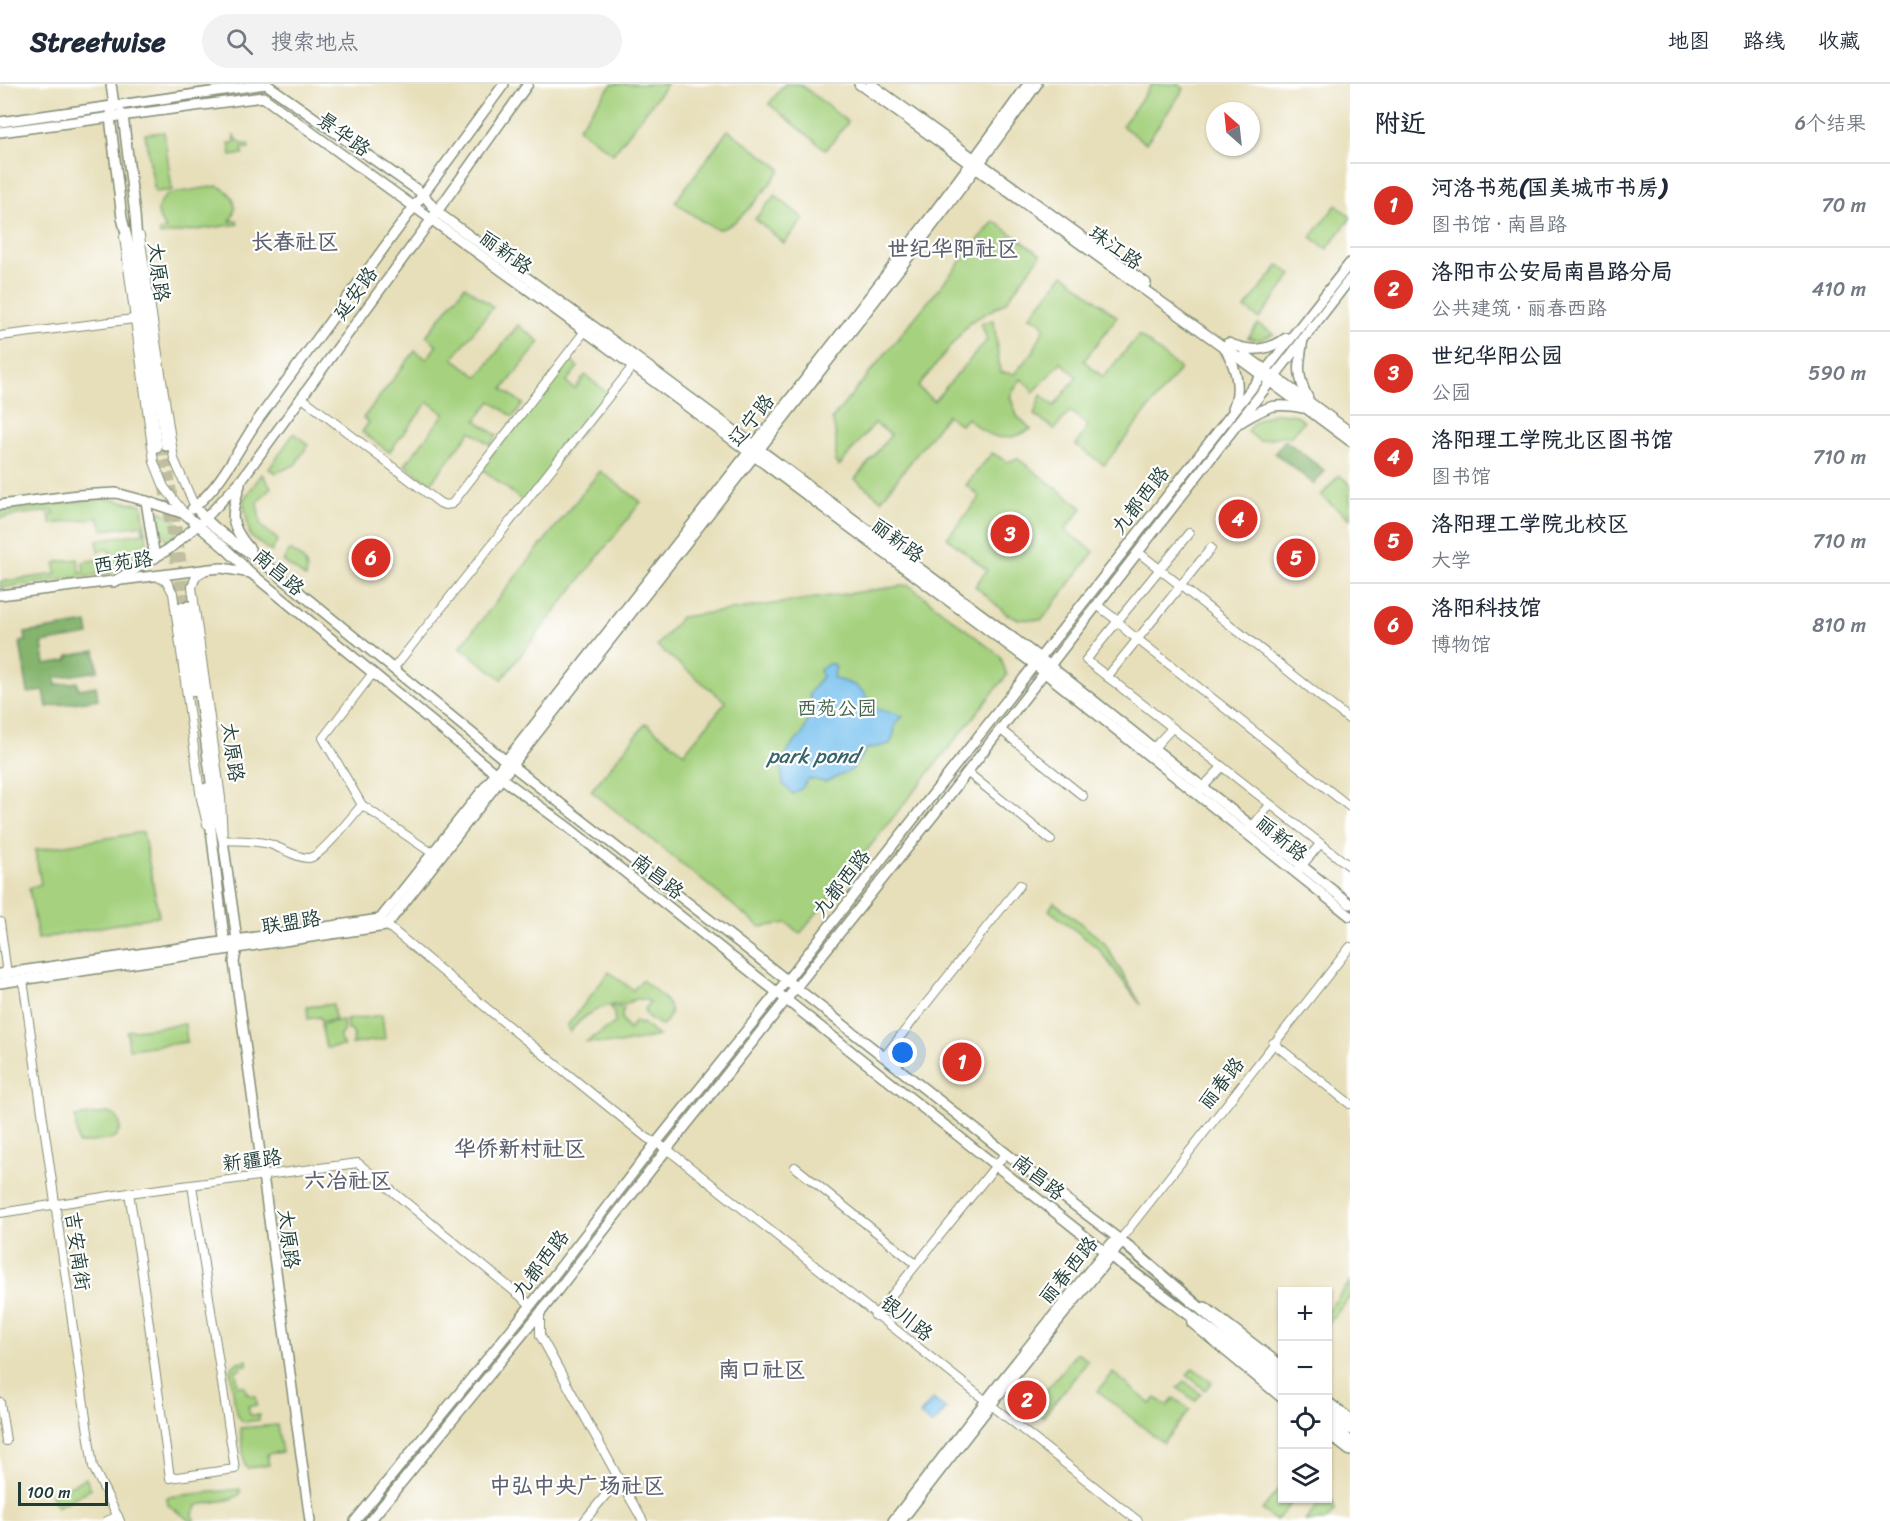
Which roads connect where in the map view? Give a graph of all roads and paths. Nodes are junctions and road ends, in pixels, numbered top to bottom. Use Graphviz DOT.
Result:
graph roads {
  1 [pos="111,84"];
  2 [pos="266,84"];
  3 [pos="502,84"];
  4 [pos="528,84"];
  5 [pos="859,84"];
  6 [pos="871,84"];
  7 [pos="1028,84"];
  8 [pos="1037,84"];
  9 [pos="263,97"];
  10 [pos="114,105"];
  11 [pos="123,115"];
  12 [pos="110,117"];
  13 [pos="0,122"];
  14 [pos="0,132"];
  15 [pos="976,163"];
  16 [pos="423,194"];
  17 [pos="414,207"];
  18 [pos="135,215"];
  19 [pos="434,216"];
  20 [pos="122,218"];
  21 [pos="1350,263"];
  22 [pos="1350,279"];
  23 [pos="134,319"];
  24 [pos="585,331"];
  25 [pos="1301,333"];
  26 [pos="0,336"];
  27 [pos="1226,345"];
  28 [pos="633,366"];
  29 [pos="1264,372"];
  30 [pos="1272,378"];
  31 [pos="301,397"];
  32 [pos="1307,404"];
  33 [pos="1230,415"];
  34 [pos="1236,425"];
  35 [pos="1350,432"];
  36 [pos="1350,441"];
  37 [pos="754,451"];
  38 [pos="233,457"];
  39 [pos="249,469"];
  40 [pos="242,479"];
  41 [pos="146,501"];
  42 [pos="0,505"];
  43 [pos="195,507"];
  44 [pos="185,514"];
  45 [pos="201,522"];
  46 [pos="1190,533"];
  47 [pos="1211,548"];
  48 [pos="1138,552"];
  49 [pos="155,558"];
  50 [pos="263,562"];
  51 [pos="206,569"];
  52 [pos="1159,570"];
  53 [pos="156,576"];
  54 [pos="253,576"];
  55 [pos="113,582"];
  56 [pos="1180,586"];
  57 [pos="0,595"];
  58 [pos="1097,605"];
  59 [pos="1118,621"];
  60 [pos="1138,639"];
  61 [pos="1038,661"];
  62 [pos="393,669"];
  63 [pos="1047,669"];
  64 [pos="372,673"];
  65 [pos="1107,677"];
  66 [pos="1350,720"];
  67 [pos="1172,728"];
  68 [pos="1000,730"];
  69 [pos="1151,751"];
  70 [pos="510,764"];
  71 [pos="1222,767"];
  72 [pos="968,772"];
  73 [pos="500,777"];
  74 [pos="1200,790"];
  75 [pos="1083,796"];
  76 [pos="362,805"];
  77 [pos="1270,805"];
  78 [pos="1350,807"];
  79 [pos="1249,830"];
  80 [pos="223,840"];
  81 [pos="1051,840"];
  82 [pos="211,843"];
  83 [pos="1320,844"];
  84 [pos="432,853"];
  85 [pos="1350,863"];
  86 [pos="1299,869"];
  87 [pos="1020,885"];
  88 [pos="1350,904"];
  89 [pos="1350,916"];
  90 [pos="0,922"];
  91 [pos="383,922"];
  92 [pos="237,944"];
  93 [pos="225,946"];
  94 [pos="1350,947"];
  95 [pos="234,962"];
  96 [pos="3,974"];
  97 [pos="23,980"];
  98 [pos="787,980"];
  99 [pos="0,983"];
  100 [pos="796,987"];
  101 [pos="777,993"];
  102 [pos="785,999"];
  103 [pos="1273,1043"];
  104 [pos="884,1057"];
  105 [pos="1350,1104"];
  106 [pos="960,1117"];
  107 [pos="950,1129"];
  108 [pos="656,1143"];
  109 [pos="666,1150"];
  110 [pos="1006,1153"];
  111 [pos="996,1166"];
  112 [pos="795,1167"];
  113 [pos="263,1175"];
  114 [pos="192,1185"];
  115 [pos="129,1193"];
  116 [pos="55,1205"];
  117 [pos="0,1213"];
  118 [pos="1122,1242"];
  119 [pos="1110,1255"];
  120 [pos="916,1264"];
  121 [pos="531,1305"];
  122 [pos="540,1313"];
  123 [pos="875,1316"];
  124 [pos="1227,1337"];
  125 [pos="1278,1363"];
  126 [pos="1278,1373"];
  127 [pos="1278,1383"];
  128 [pos="1278,1395"];
  129 [pos="0,1402"];
  130 [pos="988,1405"];
  131 [pos="1332,1405"];
  132 [pos="1332,1414"];
  133 [pos="1350,1419"];
  134 [pos="1332,1426"];
  135 [pos="1350,1429"];
  136 [pos="1332,1437"];
  137 [pos="6,1440"];
  138 [pos="1350,1441"];
  139 [pos="1350,1451"];
  140 [pos="619,1479"];
  141 [pos="119,1518"];
  142 [pos="107,1521"];
  143 [pos="310,1521"];
  144 [pos="355,1521"];
  145 [pos="370,1521"];
  146 [pos="584,1521"];
  147 [pos="643,1521"];
  148 [pos="893,1521"];
  149 [pos="901,1521"];
  150 [pos="1131,1521"];
  151 [pos="1137,1521"];
  1 -- 10 [label="main road, 太原路"];
  2 -- 9 [label="main road"];
  2 -- 10 [label="main road"];
  2 -- 16 [label="main road, 景华路"];
  3 -- 16 [label="main road, 延安路"];
  4 -- 19 [label="main road, 延安路"];
  5 -- 15 [label="main road, 珠江路"];
  6 -- 15 [label="main road, 珠江路"];
  7 -- 15 [label="main road, 辽宁路"];
  8 -- 15 [label="main road, 辽宁路"];
  9 -- 11 [label="main road"];
  9 -- 17 [label="main road, 景华路"];
  10 -- 11 [label="main road"];
  10 -- 12 [label="main road, 太原路"];
  10 -- 13 [label="main road"];
  11 -- 12 [label="main road"];
  11 -- 18 [label="main road, 太原路"];
  12 -- 14 [label="main road"];
  12 -- 20 [label="main road, 太原路"];
  15 -- 27 [label="main road, 珠江路"];
  15 -- 37 [label="main road, 辽宁路"];
  16 -- 17 [label="main road, 延安路"];
  16 -- 19 [label="main road, 丽新路"];
  17 -- 19 [label="main road, 丽新路"];
  17 -- 38 [label="main road, 延安路"];
  18 -- 20 [label="main road, 太原路"];
  18 -- 43 [label="street"];
  19 -- 24 [label="main road, 丽新路"];
  19 -- 31 [label="main road, 延安路"];
  19 -- 37 [label="main road, 丽新路"];
  20 -- 23 [label="street"];
  21 -- 25 [label="main road, 九都西路"];
  22 -- 25 [label="main road, 九都西路"];
  23 -- 26 [label="street"];
  23 -- 44 [label="street"];
  24 -- 28 [label="main road, 丽新路"];
  24 -- 31 [label="street"];
  25 -- 27 [label="main road"];
  25 -- 29 [label="main road, 九都西路"];
  25 -- 30 [label="main road, 九都西路"];
  25 -- 32 [label="main road"];
  27 -- 29 [label="main road, 珠江路"];
  27 -- 33 [label="main road"];
  28 -- 37 [label="main road, 丽新路"];
  28 -- 62 [label="street"];
  29 -- 30 [label="main road, 珠江路"];
  29 -- 33 [label="main road, 九都西路"];
  30 -- 32 [label="main road, 珠江路"];
  30 -- 34 [label="main road, 九都西路"];
  31 -- 39 [label="main road, 延安路"];
  32 -- 34 [label="main road"];
  32 -- 35 [label="main road, 珠江路"];
  32 -- 36 [label="main road, 珠江路"];
  33 -- 61 [label="main road, 九都西路"];
  34 -- 48 [label="main road, 九都西路"];
  37 -- 61 [label="main road, 丽新路"];
  37 -- 70 [label="main road, 辽宁路"];
  38 -- 39 [label="main road"];
  38 -- 43 [label="main road, 延安路"];
  39 -- 40 [label="main road, 延安路"];
  40 -- 45 [label="main road, 延安路"];
  40 -- 50 [label="main road"];
  41 -- 42 [label="main road"];
  41 -- 44 [label="main road"];
  41 -- 49 [label="main road"];
  43 -- 44 [label="main road, 延安路"];
  43 -- 45 [label="main road, 南昌路"];
  44 -- 45 [label="main road, 南昌路"];
  45 -- 49 [label="main road, 延安路"];
  45 -- 50 [label="main road, 南昌路"];
  45 -- 54 [label="main road, 南昌路"];
  46 -- 52 [label="street"];
  47 -- 56 [label="street"];
  48 -- 52 [label="street"];
  48 -- 58 [label="main road, 九都西路"];
  49 -- 55 [label="main road, 延安路"];
  50 -- 54 [label="main road"];
  50 -- 62 [label="main road, 南昌路"];
  51 -- 53 [label="main road, 西苑路"];
  51 -- 54 [label="main road, 西苑路"];
  51 -- 80 [label="street, 太原路"];
  52 -- 56 [label="street"];
  52 -- 59 [label="street"];
  53 -- 55 [label="main road, 西苑路"];
  53 -- 82 [label="street, 太原路"];
  54 -- 64 [label="main road, 南昌路"];
  55 -- 57 [label="main road, 西苑路"];
  56 -- 60 [label="street"];
  56 -- 66 [label="street"];
  58 -- 59 [label="street"];
  58 -- 63 [label="main road, 九都西路"];
  59 -- 60 [label="street"];
  59 -- 65 [label="street"];
  60 -- 65 [label="street"];
  60 -- 78 [label="street"];
  61 -- 63 [label="main road, 丽新路"];
  61 -- 98 [label="main road, 九都西路"];
  62 -- 70 [label="main road, 南昌路"];
  63 -- 68 [label="main road, 九都西路"];
  63 -- 69 [label="main road, 丽新路"];
  64 -- 73 [label="main road, 南昌路"];
  64 -- 76 [label="street"];
  65 -- 67 [label="street"];
  67 -- 69 [label="street"];
  67 -- 71 [label="street"];
  68 -- 72 [label="main road, 九都西路"];
  68 -- 75 [label="street"];
  69 -- 74 [label="main road, 丽新路"];
  70 -- 73 [label="main road, 辽宁路"];
  70 -- 98 [label="main road, 南昌路"];
  71 -- 74 [label="street"];
  71 -- 77 [label="street"];
  72 -- 81 [label="street"];
  72 -- 100 [label="main road, 九都西路"];
  73 -- 84 [label="main road"];
  73 -- 91 [label="main road"];
  73 -- 101 [label="main road, 南昌路"];
  74 -- 79 [label="main road, 丽新路"];
  76 -- 80 [label="street"];
  76 -- 84 [label="street"];
  77 -- 79 [label="street"];
  77 -- 83 [label="street"];
  79 -- 86 [label="main road, 丽新路"];
  80 -- 82 [label="main road, 太原路"];
  80 -- 92 [label="main road, 太原路"];
  82 -- 93 [label="main road, 太原路"];
  83 -- 85 [label="street"];
  83 -- 86 [label="street"];
  84 -- 91 [label="main road"];
  86 -- 88 [label="main road, 丽新路"];
  86 -- 89 [label="main road, 丽新路"];
  87 -- 104 [label="street"];
  90 -- 96 [label="street"];
  91 -- 92 [label="main road, 联盟路"];
  91 -- 108 [label="street, 银川路"];
  92 -- 93 [label="main road, 联盟路"];
  92 -- 95 [label="main road, 太原路"];
  93 -- 95 [label="main road, 太原路"];
  93 -- 96 [label="main road, 联盟路"];
  93 -- 97 [label="main road, 联盟路"];
  94 -- 103 [label="street, 丽春路"];
  95 -- 113 [label="main road, 太原路"];
  97 -- 99 [label="main road, 联盟路"];
  97 -- 116 [label="street, 吉安南街"];
  98 -- 100 [label="main road, 南昌路"];
  98 -- 101 [label="main road, 九都西路"];
  100 -- 102 [label="main road, 九都西路"];
  100 -- 104 [label="main road, 南昌路"];
  101 -- 102 [label="main road, 南昌路"];
  101 -- 108 [label="main road, 九都西路"];
  102 -- 107 [label="main road, 南昌路"];
  102 -- 109 [label="main road, 九都西路"];
  103 -- 105 [label="street"];
  103 -- 118 [label="street, 丽春路"];
  104 -- 106 [label="main road, 南昌路"];
  106 -- 107 [label="main road"];
  106 -- 110 [label="main road, 南昌路"];
  107 -- 111 [label="main road, 南昌路"];
  108 -- 109 [label="street, 银川路"];
  108 -- 121 [label="main road, 九都西路"];
  109 -- 122 [label="main road, 九都西路"];
  109 -- 123 [label="street, 银川路"];
  110 -- 111 [label="street"];
  110 -- 118 [label="main road, 南昌路"];
  111 -- 119 [label="main road, 南昌路"];
  111 -- 120 [label="street"];
  112 -- 120 [label="street"];
  113 -- 114 [label="street, 新疆路"];
  113 -- 121 [label="street, 新疆路"];
  113 -- 143 [label="main road, 太原路"];
  114 -- 115 [label="street, 新疆路"];
  114 -- 115 [label="street"];
  115 -- 116 [label="street, 新疆路"];
  116 -- 117 [label="street, 新疆路"];
  116 -- 141 [label="street, 吉安南街"];
  118 -- 119 [label="main road, 丽春西路"];
  118 -- 124 [label="highway, 南昌路"];
  118 -- 125 [label="main road, 南昌路"];
  119 -- 124 [label="highway, 南昌路"];
  119 -- 128 [label="main road, 南昌路"];
  119 -- 130 [label="main road, 丽春西路"];
  120 -- 123 [label="street"];
  121 -- 144 [label="main road, 九都西路"];
  122 -- 140 [label="street"];
  122 -- 145 [label="main road, 九都西路"];
  123 -- 130 [label="street, 银川路"];
  124 -- 126 [label="highway, 南昌路"];
  124 -- 127 [label="highway, 南昌路"];
  129 -- 137 [label="street"];
  130 -- 148 [label="main road, 丽春西路"];
  130 -- 149 [label="main road, 丽春西路"];
  130 -- 150 [label="street, 银川路"];
  130 -- 151 [label="street, 银川路"];
  131 -- 133 [label="main road"];
  132 -- 135 [label="highway"];
  134 -- 138 [label="highway"];
  136 -- 139 [label="main road"];
  140 -- 146 [label="street"];
  140 -- 147 [label="street"];
  141 -- 142 [label="street"];
}
